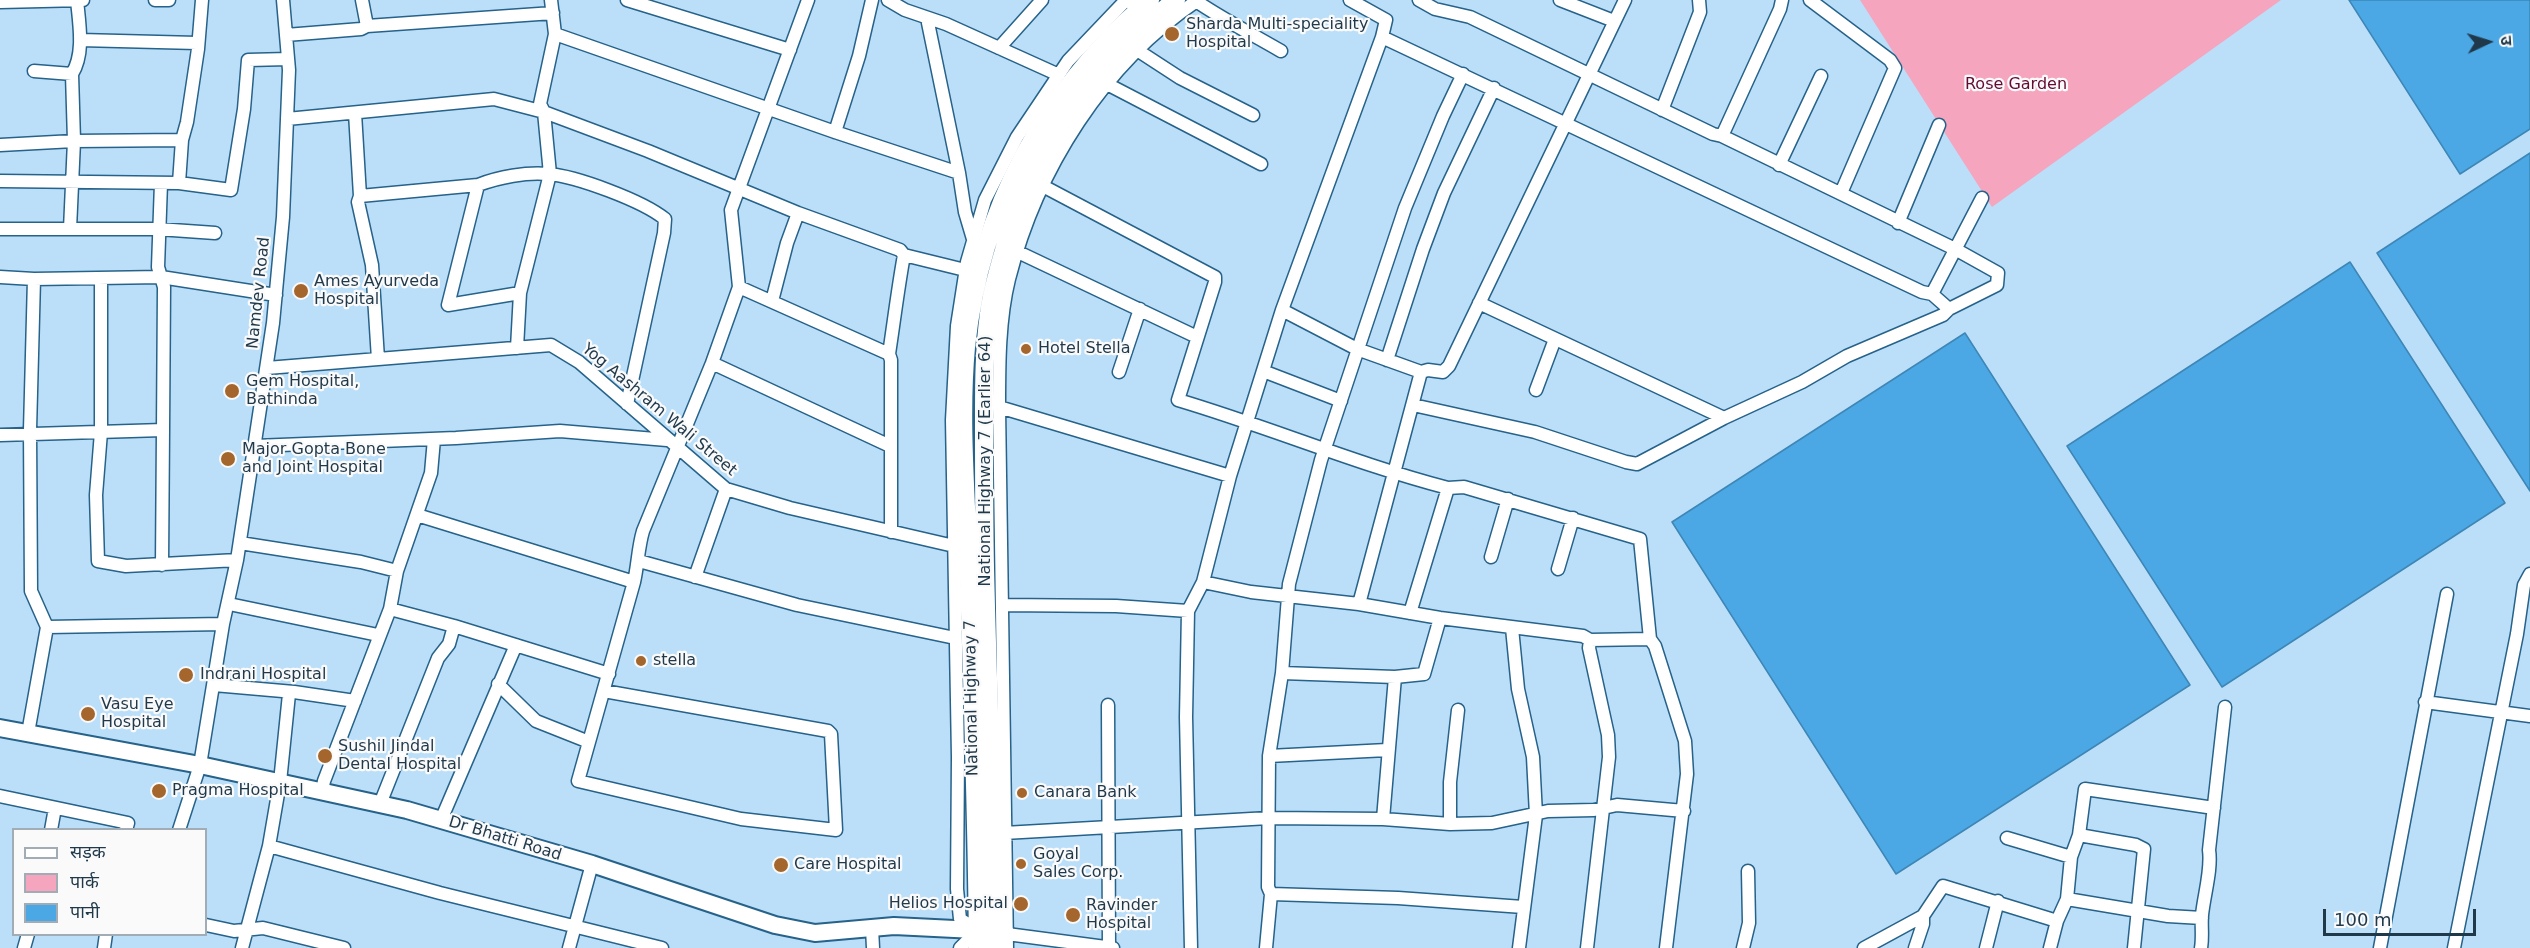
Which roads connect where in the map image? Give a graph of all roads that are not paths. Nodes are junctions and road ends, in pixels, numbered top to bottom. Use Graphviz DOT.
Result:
graph roads {
  1 [pos="77,0"];
  2 [pos="83,0"];
  3 [pos="155,0"];
  4 [pos="169,0"];
  5 [pos="202,0"];
  6 [pos="283,0"];
  7 [pos="362,0"];
  8 [pos="627,0"];
  9 [pos="808,0"];
  10 [pos="872,0"];
  11 [pos="888,0"];
  12 [pos="1042,0"];
  13 [pos="1176,0"];
  14 [pos="1197,0"];
  15 [pos="1419,0"];
  16 [pos="1560,0"];
  17 [pos="1625,0"];
  18 [pos="1699,0"];
  19 [pos="1782,0"];
  20 [pos="1810,0"];
  21 [pos="1355,1"];
  22 [pos="0,2"];
  23 [pos="1144,3"];
  24 [pos="902,5"];
  25 [pos="1446,5"];
  26 [pos="552,6"];
  27 [pos="927,18"];
  28 [pos="1614,21"];
  29 [pos="367,26"];
  30 [pos="555,34"];
  31 [pos="286,35"];
  32 [pos="1382,37"];
  33 [pos="80,40"];
  34 [pos="197,43"];
  35 [pos="999,48"];
  36 [pos="790,50"];
  37 [pos="1137,50"];
  38 [pos="1281,51"];
  39 [pos="288,59"];
  40 [pos="34,71"];
  41 [pos="72,74"];
  42 [pos="1463,74"];
  43 [pos="1059,75"];
  44 [pos="1590,76"];
  45 [pos="1821,76"];
  46 [pos="1107,84"];
  47 [pos="1494,88"];
  48 [pos="768,109"];
  49 [pos="1662,110"];
  50 [pos="544,112"];
  51 [pos="355,113"];
  52 [pos="1253,115"];
  53 [pos="287,119"];
  54 [pos="1567,123"];
  55 [pos="1939,125"];
  56 [pos="835,132"];
  57 [pos="1722,136"];
  58 [pos="182,140"];
  59 [pos="74,141"];
  60 [pos="0,146"];
  61 [pos="1261,164"];
  62 [pos="1779,165"];
  63 [pos="959,173"];
  64 [pos="550,174"];
  65 [pos="0,181"];
  66 [pos="73,183"];
  67 [pos="161,183"];
  68 [pos="179,183"];
  69 [pos="478,185"];
  70 [pos="1041,185"];
  71 [pos="738,188"];
  72 [pos="1841,193"];
  73 [pos="360,196"];
  74 [pos="1982,198"];
  75 [pos="798,213"];
  76 [pos="1898,223"];
  77 [pos="0,229"];
  78 [pos="70,229"];
  79 [pos="158,229"];
  80 [pos="215,233"];
  81 [pos="973,240"];
  82 [pos="1955,249"];
  83 [pos="1018,252"];
  84 [pos="904,255"];
  85 [pos="965,270"];
  86 [pos="0,277"];
  87 [pos="161,277"];
  88 [pos="101,278"];
  89 [pos="34,279"];
  90 [pos="739,286"];
  91 [pos="520,293"];
  92 [pos="1932,294"];
  93 [pos="276,295"];
  94 [pos="772,301"];
  95 [pos="1479,303"];
  96 [pos="1140,309"];
  97 [pos="1949,309"];
  98 [pos="1282,310"];
  99 [pos="1197,337"];
  100 [pos="1555,339"];
  101 [pos="517,348"];
  102 [pos="1358,349"];
  103 [pos="889,354"];
  104 [pos="378,359"];
  105 [pos="1388,360"];
  106 [pos="712,363"];
  107 [pos="267,368"];
  108 [pos="1263,371"];
  109 [pos="1119,372"];
  110 [pos="1421,372"];
  111 [pos="1536,390"];
  112 [pos="1341,401"];
  113 [pos="627,404"];
  114 [pos="1413,405"];
  115 [pos="999,407"];
  116 [pos="1724,418"];
  117 [pos="1248,421"];
  118 [pos="163,430"];
  119 [pos="101,432"];
  120 [pos="30,434"];
  121 [pos="0,435"];
  122 [pos="434,439"];
  123 [pos="667,440"];
  124 [pos="255,446"];
  125 [pos="890,446"];
  126 [pos="678,448"];
  127 [pos="1325,451"];
  128 [pos="1394,474"];
  129 [pos="1230,476"];
  130 [pos="1448,488"];
  131 [pos="726,489"];
  132 [pos="1508,499"];
  133 [pos="417,515"];
  134 [pos="1573,518"];
  135 [pos="891,532"];
  136 [pos="240,543"];
  137 [pos="954,546"];
  138 [pos="1491,557"];
  139 [pos="237,560"];
  140 [pos="639,561"];
  141 [pos="162,565"];
  142 [pos="1558,569"];
  143 [pos="397,571"];
  144 [pos="2530,574"];
  145 [pos="695,578"];
  146 [pos="634,582"];
  147 [pos="1203,582"];
  148 [pos="2447,594"];
  149 [pos="1288,595"];
  150 [pos="229,604"];
  151 [pos="1359,604"];
  152 [pos="1002,605"];
  153 [pos="390,609"];
  154 [pos="1188,611"];
  155 [pos="1410,613"];
  156 [pos="1440,618"];
  157 [pos="223,624"];
  158 [pos="454,626"];
  159 [pos="47,627"];
  160 [pos="1512,628"];
  161 [pos="378,635"];
  162 [pos="955,638"];
  163 [pos="1650,639"];
  164 [pos="1590,640"];
  165 [pos="516,645"];
  166 [pos="1282,673"];
  167 [pos="609,674"];
  168 [pos="1395,677"];
  169 [pos="498,684"];
  170 [pos="214,686"];
  171 [pos="604,692"];
  172 [pos="289,694"];
  173 [pos="355,701"];
  174 [pos="2425,702"];
  175 [pos="1108,705"];
  176 [pos="2225,707"];
  177 [pos="1458,710"];
  178 [pos="2500,712"];
  179 [pos="2530,716"];
  180 [pos="0,728"];
  181 [pos="28,733"];
  182 [pos="589,742"];
  183 [pos="1387,750"];
  184 [pos="1269,756"];
  185 [pos="200,765"];
  186 [pos="280,782"];
  187 [pos="322,791"];
  188 [pos="0,796"];
  189 [pos="380,804"];
  190 [pos="1604,807"];
  191 [pos="55,808"];
  192 [pos="2214,808"];
  193 [pos="1683,811"];
  194 [pos="1536,815"];
  195 [pos="1269,818"];
  196 [pos="1383,819"];
  197 [pos="441,820"];
  198 [pos="1190,823"];
  199 [pos="1450,824"];
  200 [pos="51,828"];
  201 [pos="127,828"];
  202 [pos="180,828"];
  203 [pos="1109,829"];
  204 [pos="1005,832"];
  205 [pos="2079,835"];
  206 [pos="2007,838"];
  207 [pos="269,846"];
  208 [pos="2071,857"];
  209 [pos="592,864"];
  210 [pos="1748,871"];
  211 [pos="1271,894"];
  212 [pos="2067,898"];
  213 [pos="1998,901"];
  214 [pos="1523,907"];
  215 [pos="2139,911"];
  216 [pos="1923,916"];
  217 [pos="2202,918"];
  218 [pos="2057,921"];
  219 [pos="207,925"];
  220 [pos="574,925"];
  221 [pos="872,928"];
  222 [pos="246,929"];
  223 [pos="993,940"];
  224 [pos="242,948"];
  225 [pos="344,948"];
  226 [pos="569,948"];
  227 [pos="662,948"];
  228 [pos="873,948"];
  229 [pos="960,948"];
  230 [pos="1109,948"];
  231 [pos="1113,948"];
  232 [pos="1191,948"];
  233 [pos="1266,948"];
  234 [pos="1519,948"];
  235 [pos="1587,948"];
  236 [pos="1666,948"];
  237 [pos="1743,948"];
  238 [pos="1864,948"];
  239 [pos="1915,948"];
  240 [pos="1986,948"];
  241 [pos="2050,948"];
  242 [pos="2133,948"];
  243 [pos="2201,948"];
  244 [pos="2380,948"];
  245 [pos="2454,948"];
  1 -- 2 [label="street"];
  1 -- 22 [label="street"];
  1 -- 33 [label="street"];
  3 -- 4 [label="street"];
  5 -- 34 [label="street"];
  6 -- 31 [label="street, Namdev Road"];
  7 -- 29 [label="street"];
  8 -- 36 [label="street"];
  9 -- 36 [label="street"];
  10 -- 56 [label="street"];
  11 -- 24 [label="street"];
  12 -- 35 [label="street"];
  13 -- 223 [label="highway, National Highway 7 (Earlier 64)"];
  14 -- 37 [label="street"];
  14 -- 38 [label="street"];
  15 -- 25 [label="street"];
  16 -- 28 [label="street"];
  17 -- 28 [label="street"];
  18 -- 49 [label="street"];
  19 -- 57 [label="street"];
  20 -- 72 [label="street"];
  21 -- 32 [label="street"];
  23 -- 43 [label="street"];
  23 -- 223 [label="highway, National Highway 7"];
  24 -- 27 [label="street"];
  25 -- 44 [label="street"];
  26 -- 29 [label="street"];
  26 -- 30 [label="street"];
  27 -- 35 [label="street"];
  27 -- 63 [label="street"];
  28 -- 44 [label="street"];
  29 -- 31 [label="street"];
  30 -- 48 [label="street"];
  30 -- 50 [label="street"];
  31 -- 39 [label="street, Namdev Road"];
  32 -- 42 [label="street"];
  32 -- 98 [label="street"];
  33 -- 34 [label="street"];
  33 -- 41 [label="street"];
  34 -- 58 [label="street"];
  35 -- 43 [label="street"];
  36 -- 48 [label="street"];
  37 -- 46 [label="street"];
  37 -- 52 [label="street"];
  39 -- 53 [label="street, Namdev Road"];
  39 -- 68 [label="street"];
  40 -- 41 [label="street"];
  41 -- 59 [label="street"];
  42 -- 47 [label="street"];
  42 -- 102 [label="street"];
  43 -- 81 [label="street"];
  44 -- 49 [label="street"];
  44 -- 54 [label="street"];
  45 -- 62 [label="street"];
  46 -- 61 [label="street"];
  46 -- 70 [label="street"];
  47 -- 54 [label="street"];
  47 -- 105 [label="street"];
  48 -- 56 [label="street"];
  48 -- 71 [label="street"];
  49 -- 57 [label="street"];
  50 -- 51 [label="street"];
  50 -- 64 [label="street"];
  50 -- 71 [label="street"];
  51 -- 53 [label="street"];
  51 -- 73 [label="street"];
  53 -- 93 [label="street, Namdev Road"];
  54 -- 92 [label="street"];
  54 -- 95 [label="street"];
  55 -- 76 [label="street"];
  56 -- 63 [label="street"];
  57 -- 62 [label="street"];
  58 -- 59 [label="street"];
  58 -- 68 [label="street"];
  59 -- 60 [label="street"];
  59 -- 66 [label="street"];
  62 -- 72 [label="street"];
  63 -- 81 [label="street"];
  64 -- 69 [label="street"];
  64 -- 91 [label="street"];
  64 -- 113 [label="street"];
  65 -- 66 [label="street"];
  66 -- 67 [label="street"];
  66 -- 78 [label="street"];
  67 -- 68 [label="street"];
  67 -- 79 [label="street"];
  69 -- 73 [label="street"];
  69 -- 91 [label="street"];
  70 -- 83 [label="street"];
  70 -- 99 [label="street"];
  71 -- 75 [label="street"];
  71 -- 90 [label="street"];
  72 -- 76 [label="street"];
  73 -- 104 [label="street"];
  74 -- 82 [label="street"];
  75 -- 84 [label="street"];
  75 -- 94 [label="street"];
  76 -- 82 [label="street"];
  77 -- 78 [label="street"];
  78 -- 79 [label="street"];
  79 -- 80 [label="street"];
  79 -- 87 [label="street"];
  81 -- 85 [label="street"];
  82 -- 92 [label="street"];
  82 -- 97 [label="street"];
  83 -- 96 [label="street"];
  83 -- 115 [label="street"];
  84 -- 85 [label="street"];
  84 -- 103 [label="street"];
  85 -- 137 [label="street"];
  86 -- 89 [label="street"];
  87 -- 88 [label="street"];
  87 -- 93 [label="street"];
  87 -- 118 [label="street"];
  88 -- 89 [label="street"];
  88 -- 119 [label="street"];
  89 -- 120 [label="street"];
  90 -- 94 [label="street"];
  90 -- 106 [label="street"];
  91 -- 101 [label="street"];
  92 -- 97 [label="street"];
  93 -- 107 [label="street, Namdev Road"];
  94 -- 103 [label="street"];
  95 -- 100 [label="street"];
  95 -- 110 [label="street"];
  96 -- 99 [label="street"];
  96 -- 109 [label="street"];
  97 -- 116 [label="street"];
  98 -- 102 [label="street"];
  98 -- 108 [label="street"];
  99 -- 117 [label="street"];
  100 -- 111 [label="street"];
  100 -- 116 [label="street"];
  101 -- 104 [label="street, Yog Aashram Wali Street"];
  101 -- 113 [label="street, Yog Aashram Wali Street"];
  102 -- 105 [label="street"];
  102 -- 112 [label="street"];
  103 -- 125 [label="street"];
  104 -- 107 [label="street, Yog Aashram Wali Street"];
  105 -- 110 [label="street"];
  106 -- 125 [label="street"];
  106 -- 126 [label="street"];
  107 -- 124 [label="street, Namdev Road"];
  108 -- 112 [label="street"];
  108 -- 117 [label="street"];
  110 -- 114 [label="street"];
  112 -- 127 [label="street"];
  113 -- 123 [label="street, Yog Aashram Wali Street"];
  114 -- 116 [label="street"];
  114 -- 128 [label="street"];
  115 -- 129 [label="street"];
  115 -- 152 [label="street"];
  117 -- 127 [label="street"];
  117 -- 129 [label="street"];
  118 -- 119 [label="street"];
  118 -- 141 [label="street"];
  119 -- 120 [label="street"];
  119 -- 141 [label="street"];
  120 -- 121 [label="street"];
  120 -- 159 [label="street"];
  122 -- 123 [label="street"];
  122 -- 124 [label="street"];
  122 -- 133 [label="street"];
  123 -- 126 [label="street, Yog Aashram Wali Street"];
  124 -- 136 [label="street, Namdev Road"];
  125 -- 135 [label="street"];
  126 -- 131 [label="street, Yog Aashram Wali Street"];
  126 -- 140 [label="street"];
  127 -- 128 [label="street"];
  127 -- 149 [label="street"];
  128 -- 130 [label="street"];
  128 -- 151 [label="street"];
  129 -- 147 [label="street"];
  130 -- 132 [label="street"];
  130 -- 155 [label="street"];
  131 -- 135 [label="street, Yog Aashram Wali Street"];
  131 -- 145 [label="street"];
  132 -- 134 [label="street"];
  132 -- 138 [label="street"];
  133 -- 143 [label="street"];
  133 -- 146 [label="street"];
  134 -- 142 [label="street"];
  134 -- 163 [label="street"];
  135 -- 137 [label="street, Yog Aashram Wali Street"];
  136 -- 139 [label="street, Namdev Road"];
  136 -- 143 [label="street"];
  137 -- 162 [label="street"];
  139 -- 141 [label="street"];
  139 -- 150 [label="street, Namdev Road"];
  140 -- 145 [label="street"];
  140 -- 146 [label="street"];
  143 -- 153 [label="street"];
  144 -- 178 [label="street"];
  145 -- 162 [label="street"];
  146 -- 167 [label="street"];
  147 -- 149 [label="street"];
  147 -- 154 [label="street"];
  148 -- 174 [label="street"];
  149 -- 151 [label="street"];
  149 -- 166 [label="street"];
  150 -- 157 [label="street, Namdev Road"];
  150 -- 161 [label="street"];
  151 -- 155 [label="street"];
  152 -- 154 [label="street"];
  152 -- 204 [label="street"];
  153 -- 158 [label="street"];
  153 -- 161 [label="street"];
  154 -- 198 [label="street"];
  155 -- 156 [label="street"];
  156 -- 160 [label="street"];
  156 -- 168 [label="street"];
  157 -- 159 [label="street"];
  157 -- 170 [label="street, Namdev Road"];
  158 -- 165 [label="street"];
  158 -- 189 [label="street"];
  159 -- 181 [label="street"];
  160 -- 164 [label="street"];
  160 -- 194 [label="street"];
  161 -- 173 [label="street"];
  162 -- 223 [label="street"];
  163 -- 164 [label="street"];
  163 -- 193 [label="street"];
  164 -- 190 [label="street"];
  165 -- 167 [label="street"];
  165 -- 169 [label="street"];
  166 -- 168 [label="street"];
  166 -- 184 [label="street"];
  167 -- 171 [label="street"];
  168 -- 183 [label="street"];
  169 -- 182 [label="street"];
  169 -- 197 [label="street"];
  170 -- 172 [label="street"];
  170 -- 185 [label="street, Namdev Road"];
  171 -- 182 [label="street"];
  171 -- 182 [label="street"];
  172 -- 173 [label="street"];
  172 -- 186 [label="street"];
  173 -- 187 [label="street"];
  174 -- 178 [label="street"];
  174 -- 244 [label="street"];
  175 -- 203 [label="street"];
  176 -- 192 [label="street"];
  177 -- 199 [label="street"];
  178 -- 179 [label="street"];
  178 -- 245 [label="street"];
  180 -- 181 [label="main road, Dr Bhatti Road"];
  181 -- 185 [label="main road, Dr Bhatti Road"];
  183 -- 184 [label="street"];
  183 -- 196 [label="street"];
  184 -- 195 [label="street"];
  185 -- 186 [label="main road, Dr Bhatti Road"];
  185 -- 202 [label="street, Namdev Road"];
  186 -- 187 [label="main road, Dr Bhatti Road"];
  186 -- 207 [label="street"];
  187 -- 189 [label="main road, Dr Bhatti Road"];
  188 -- 191 [label="street"];
  189 -- 197 [label="main road, Dr Bhatti Road"];
  190 -- 193 [label="street"];
  190 -- 194 [label="street"];
  190 -- 235 [label="street"];
  191 -- 200 [label="street"];
  191 -- 201 [label="street"];
  192 -- 205 [label="street"];
  192 -- 217 [label="street"];
  193 -- 236 [label="street"];
  194 -- 199 [label="street"];
  194 -- 214 [label="street"];
  195 -- 196 [label="street"];
  195 -- 198 [label="street"];
  195 -- 211 [label="street"];
  196 -- 199 [label="street"];
  197 -- 209 [label="main road, Dr Bhatti Road"];
  198 -- 203 [label="street"];
  198 -- 232 [label="street"];
  203 -- 204 [label="street"];
  203 -- 230 [label="street"];
  204 -- 223 [label="street"];
  205 -- 208 [label="street"];
  205 -- 215 [label="street"];
  206 -- 208 [label="street"];
  207 -- 220 [label="street"];
  207 -- 222 [label="street"];
  208 -- 212 [label="street"];
  209 -- 220 [label="street"];
  209 -- 221 [label="main road, Dr Bhatti Road"];
  210 -- 237 [label="street"];
  211 -- 214 [label="street"];
  211 -- 233 [label="street"];
  212 -- 215 [label="street"];
  212 -- 218 [label="street"];
  213 -- 216 [label="street"];
  213 -- 218 [label="street"];
  213 -- 240 [label="street"];
  214 -- 234 [label="street"];
  215 -- 217 [label="street"];
  215 -- 242 [label="street"];
  216 -- 238 [label="street"];
  216 -- 239 [label="street"];
  217 -- 243 [label="street"];
  218 -- 241 [label="street"];
  219 -- 222 [label="street"];
  220 -- 226 [label="street"];
  220 -- 227 [label="street"];
  221 -- 223 [label="main road, Dr Bhatti Road"];
  221 -- 228 [label="street"];
  222 -- 224 [label="street"];
  222 -- 225 [label="street"];
  223 -- 229 [label="street"];
  223 -- 230 [label="street"];
  230 -- 231 [label="street"];
}
